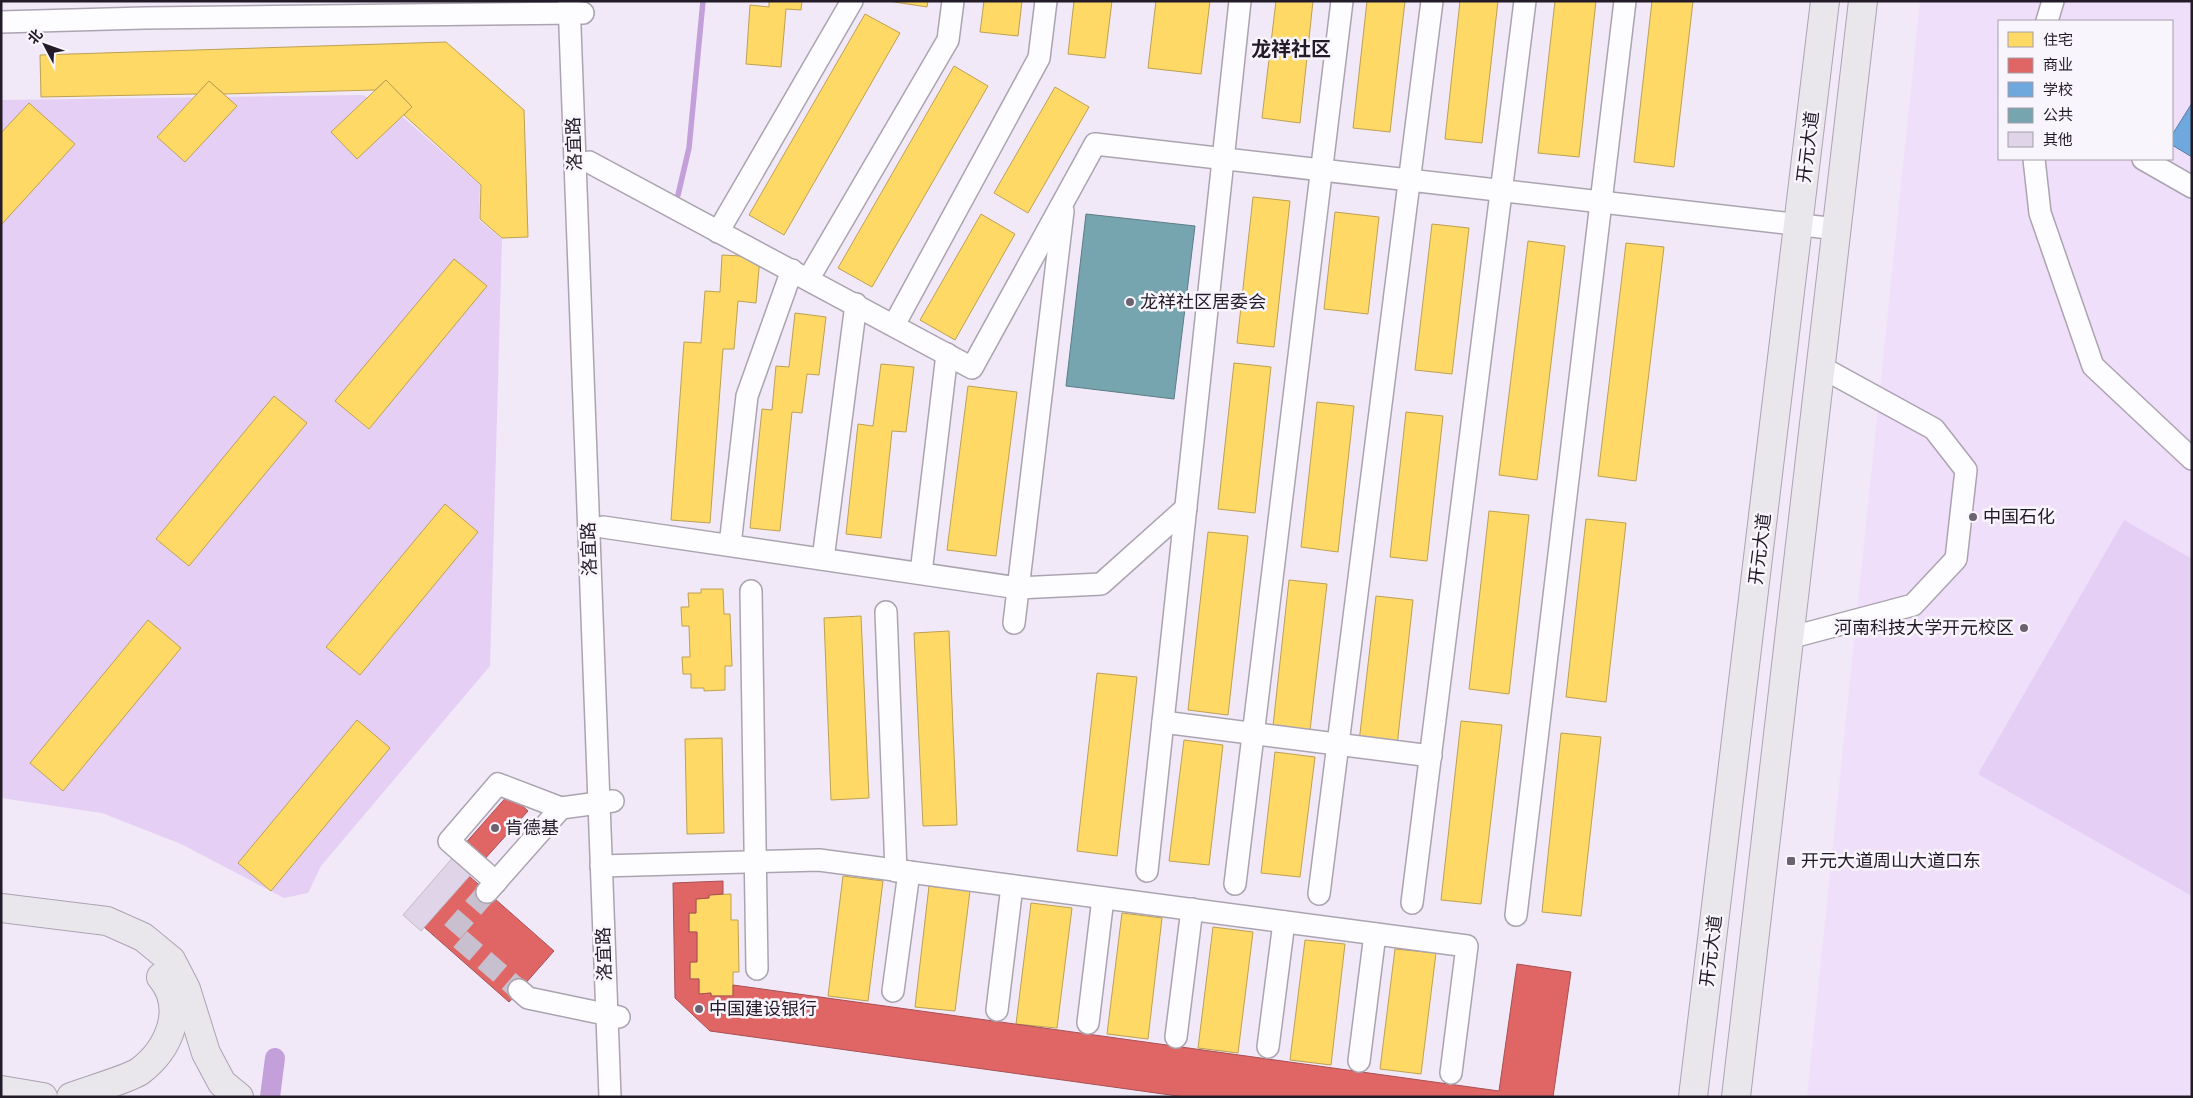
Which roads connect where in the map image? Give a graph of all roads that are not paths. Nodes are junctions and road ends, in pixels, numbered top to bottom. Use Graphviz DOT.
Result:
graph roads {
  1 [pos="852,1"];
  2 [pos="953,1"];
  3 [pos="1046,1"];
  4 [pos="1240,1"];
  5 [pos="1342,1"];
  6 [pos="1432,1"];
  7 [pos="1525,1"];
  8 [pos="1625,1"];
  9 [pos="1825,1"];
  10 [pos="1863,1"];
  11 [pos="2053,1"];
  12 [pos="576,7"];
  13 [pos="144,9"];
  14 [pos="182,9"];
  15 [pos="2047,20"];
  16 [pos="1,22"];
  17 [pos="1223,159"];
  18 [pos="2034,160"];
  19 [pos="2145,160"];
  20 [pos="589,162"];
  21 [pos="1321,170"];
  22 [pos="1410,180"];
  23 [pos="2192,187"];
  24 [pos="1502,190"];
  25 [pos="1064,200"];
  26 [pos="1601,202"];
  27 [pos="1799,224"];
  28 [pos="1837,229"];
  29 [pos="718,232"];
  30 [pos="800,274"];
  31 [pos="856,304"];
  32 [pos="894,326"];
  33 [pos="947,354"];
  34 [pos="1821,367"];
  35 [pos="2192,459"];
  36 [pos="1186,508"];
  37 [pos="603,527"];
  38 [pos="730,545"];
  39 [pos="823,559"];
  40 [pos="921,574"];
  41 [pos="1018,588"];
  42 [pos="751,591"];
  43 [pos="886,612"];
  44 [pos="1014,623"];
  45 [pos="1789,638"];
  46 [pos="1163,722"];
  47 [pos="1254,734"];
  48 [pos="1338,744"];
  49 [pos="1431,756"];
  50 [pos="606,802"];
  51 [pos="562,808"];
  52 [pos="755,862"];
  53 [pos="608,866"];
  54 [pos="902,871"];
  55 [pos="1147,871"];
  56 [pos="1235,884"];
  57 [pos="1012,886"];
  58 [pos="1319,894"];
  59 [pos="1103,898"];
  60 [pos="1412,903"];
  61 [pos="1,908"];
  62 [pos="1192,910"];
  63 [pos="1516,915"];
  64 [pos="53,916"];
  65 [pos="1284,922"];
  66 [pos="1375,934"];
  67 [pos="757,969"];
  68 [pos="519,990"];
  69 [pos="893,992"];
  70 [pos="997,1010"];
  71 [pos="614,1015"];
  72 [pos="1088,1023"];
  73 [pos="1176,1037"];
  74 [pos="1268,1047"];
  75 [pos="1360,1061"];
  76 [pos="1451,1073"];
  77 [pos="1,1090"];
  78 [pos="44,1097"];
  79 [pos="71,1097"];
  80 [pos="239,1097"];
  81 [pos="610,1097"];
  82 [pos="624,1097"];
  83 [pos="1693,1097"];
  84 [pos="1736,1097"];
  1 -- 29 [label="street"];
  2 -- 30 [label="street"];
  3 -- 32 [label="street"];
  4 -- 17 [label="street"];
  5 -- 21 [label="street"];
  6 -- 22 [label="street"];
  7 -- 24 [label="street"];
  8 -- 26 [label="street"];
  9 -- 27 [label="main road, 开元大道"];
  10 -- 28 [label="main road"];
  11 -- 15 [label="street"];
  12 -- 14 [label="street"];
  12 -- 20 [label="street, 洛宜路"];
  12 -- 50 [label="street, 洛宜路"];
  13 -- 14 [label="street"];
  13 -- 16 [label="street"];
  17 -- 21 [label="street"];
  17 -- 25 [label="street"];
  17 -- 36 [label="street"];
  18 -- 35 [label="street"];
  19 -- 23 [label="street"];
  20 -- 29 [label="street"];
  20 -- 37 [label="street, 洛宜路"];
  21 -- 22 [label="street"];
  21 -- 47 [label="street"];
  22 -- 24 [label="street"];
  22 -- 48 [label="street"];
  24 -- 26 [label="street"];
  24 -- 49 [label="street"];
  25 -- 33 [label="street"];
  25 -- 41 [label="street"];
  26 -- 27 [label="street"];
  26 -- 63 [label="street"];
  27 -- 28 [label="street"];
  27 -- 83 [label="main road, 开元大道"];
  28 -- 34 [label="main road"];
  29 -- 30 [label="street"];
  30 -- 31 [label="street"];
  30 -- 38 [label="street"];
  31 -- 32 [label="street"];
  31 -- 39 [label="street"];
  32 -- 33 [label="street"];
  33 -- 40 [label="street"];
  34 -- 45 [label="main road"];
  34 -- 45 [label="street"];
  36 -- 41 [label="street"];
  36 -- 46 [label="street"];
  37 -- 38 [label="street"];
  37 -- 50 [label="street, 洛宜路"];
  38 -- 39 [label="street"];
  39 -- 40 [label="street"];
  40 -- 41 [label="street"];
  41 -- 44 [label="street"];
  42 -- 52 [label="street"];
  43 -- 54 [label="street"];
  45 -- 84 [label="main road"];
  46 -- 47 [label="street"];
  46 -- 55 [label="street"];
  47 -- 48 [label="street"];
  47 -- 56 [label="street"];
  48 -- 49 [label="street"];
  48 -- 58 [label="street"];
  49 -- 60 [label="street"];
  50 -- 51 [label="street"];
  50 -- 53 [label="street, 洛宜路"];
  51 -- 51 [label="street"];
  52 -- 53 [label="street"];
  52 -- 54 [label="street"];
  52 -- 67 [label="street"];
  53 -- 71 [label="street, 洛宜路"];
  54 -- 57 [label="street"];
  54 -- 69 [label="street"];
  57 -- 59 [label="street"];
  57 -- 70 [label="street"];
  59 -- 62 [label="street"];
  59 -- 72 [label="street"];
  61 -- 64 [label="main road"];
  62 -- 65 [label="street"];
  62 -- 73 [label="street"];
  64 -- 79 [label="main road"];
  64 -- 80 [label="main road"];
  65 -- 66 [label="street"];
  65 -- 74 [label="street"];
  66 -- 75 [label="street"];
  66 -- 76 [label="street"];
  68 -- 71 [label="street"];
  71 -- 81 [label="street, 洛宜路"];
  71 -- 82 [label="street, 洛宜路"];
  77 -- 78 [label="main road"];
}
